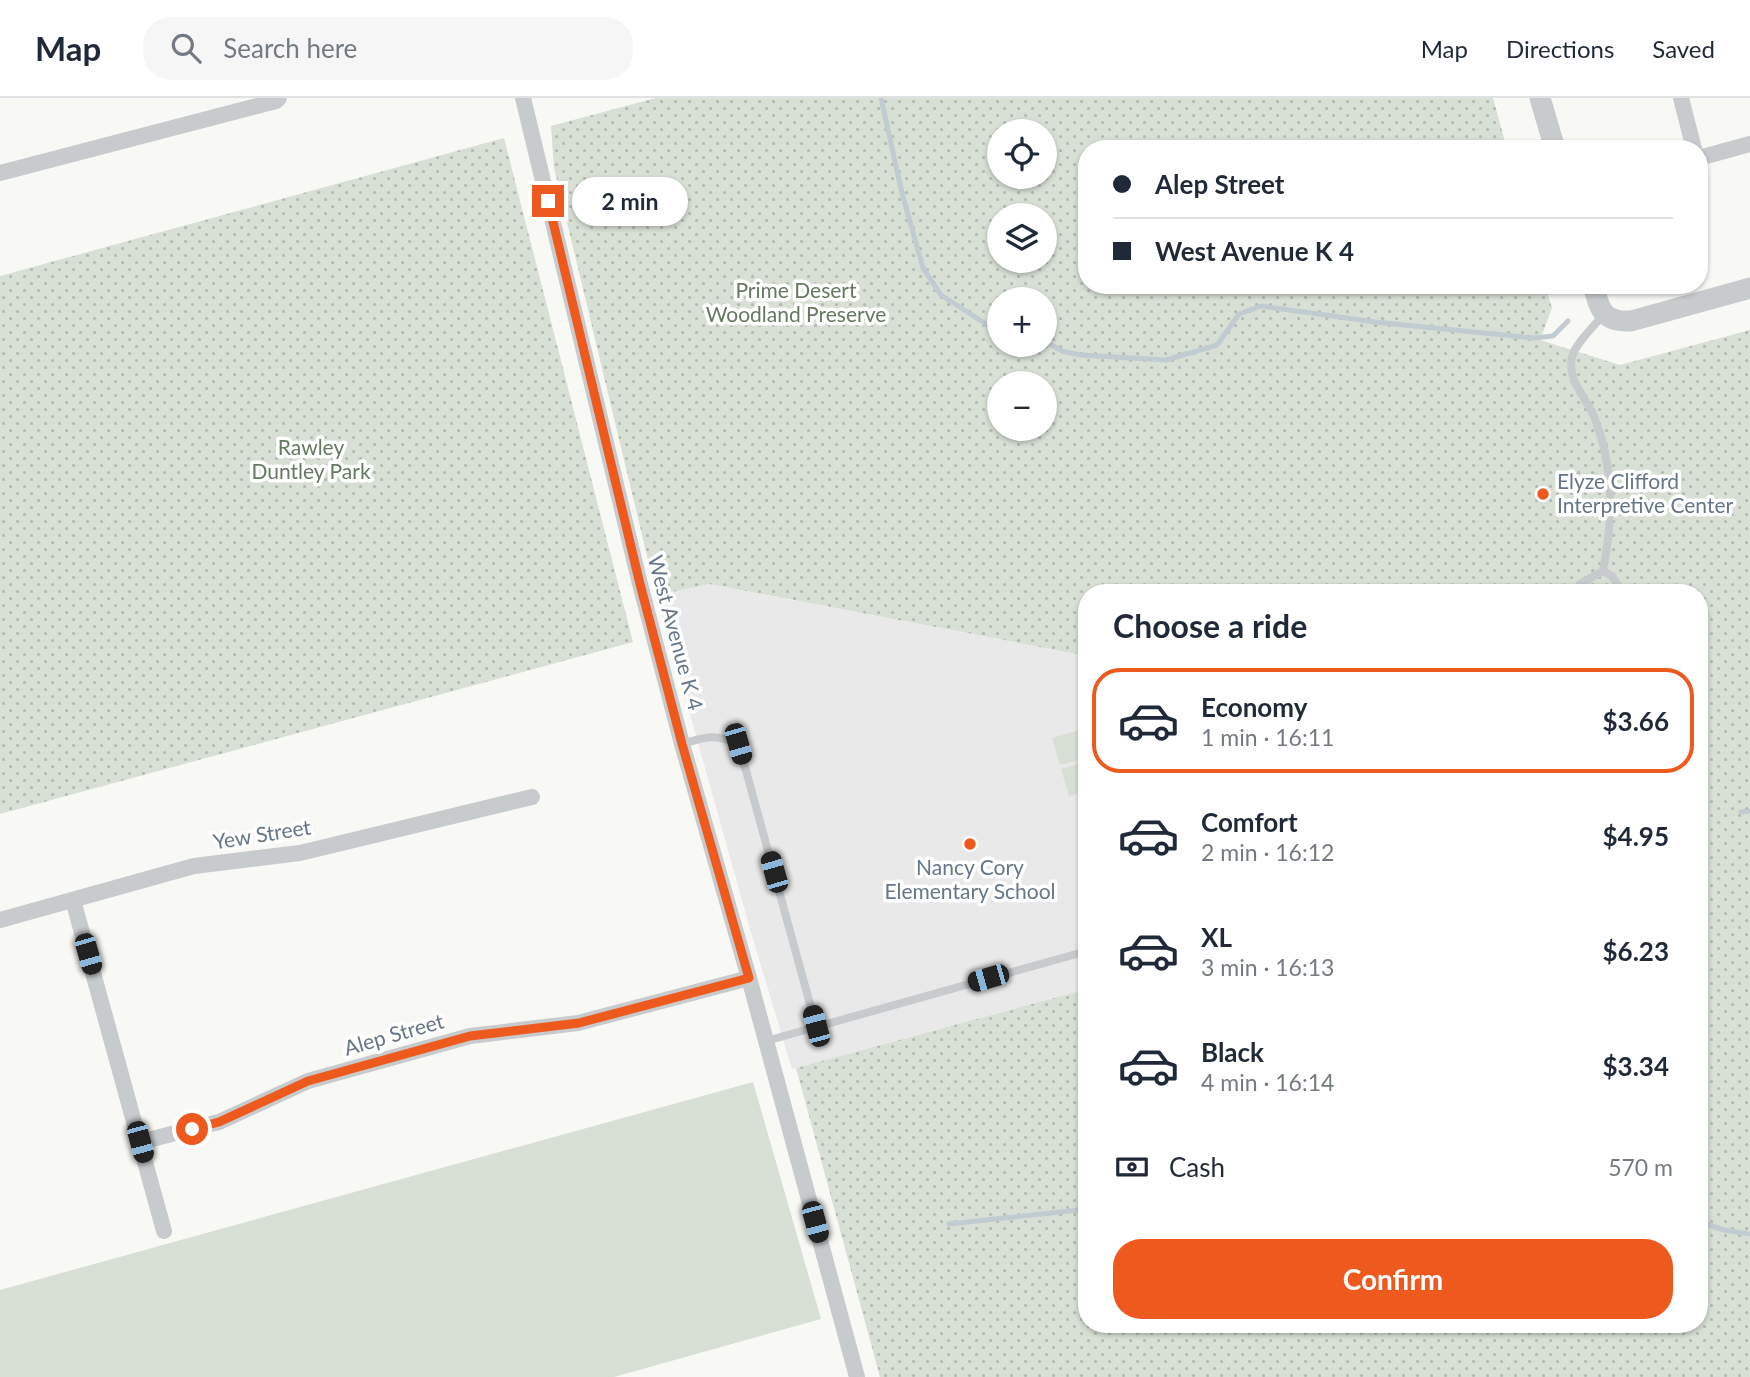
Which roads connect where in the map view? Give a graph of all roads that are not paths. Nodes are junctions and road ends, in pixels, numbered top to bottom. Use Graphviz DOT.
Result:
graph roads {
  1 [pos="279,98"];
  2 [pos="523,98"];
  3 [pos="1540,98"];
  4 [pos="1681,98"];
  5 [pos="1552,140"];
  6 [pos="1692,140"];
  7 [pos="1750,144"];
  8 [pos="1708,156"];
  9 [pos="0,173"];
  10 [pos="1750,288"];
  11 [pos="1596,294"];
  12 [pos="1604,314"];
  13 [pos="1604,571"];
  14 [pos="1580,584"];
  15 [pos="1617,584"];
  16 [pos="682,744"];
  17 [pos="532,797"];
  18 [pos="73,900"];
  19 [pos="0,920"];
  20 [pos="1078,953"];
  21 [pos="749,978"];
  22 [pos="816,1026"];
  23 [pos="766,1041"];
  24 [pos="140,1142"];
  25 [pos="164,1231"];
  26 [pos="857,1377"];
  1 -- 9 [label="street"];
  2 -- 16 [label="street, West Avenue K 4"];
  3 -- 5 [label="street"];
  4 -- 6 [label="street"];
  7 -- 8 [label="street"];
  10 -- 12 [label="street"];
  11 -- 12 [label="street"];
  12 -- 13 [label="lane"];
  13 -- 14 [label="lane"];
  13 -- 15 [label="lane"];
  16 -- 21 [label="street, West Avenue K 4"];
  16 -- 22 [label="lane"];
  17 -- 18 [label="street, Yew Street"];
  18 -- 19 [label="street, Yew Street"];
  18 -- 24 [label="street"];
  20 -- 22 [label="lane"];
  21 -- 23 [label="street, West Avenue K 4"];
  21 -- 24 [label="street, Alep Street"];
  22 -- 23 [label="lane"];
  23 -- 26 [label="street, West Avenue K 4"];
  24 -- 25 [label="street"];
}
